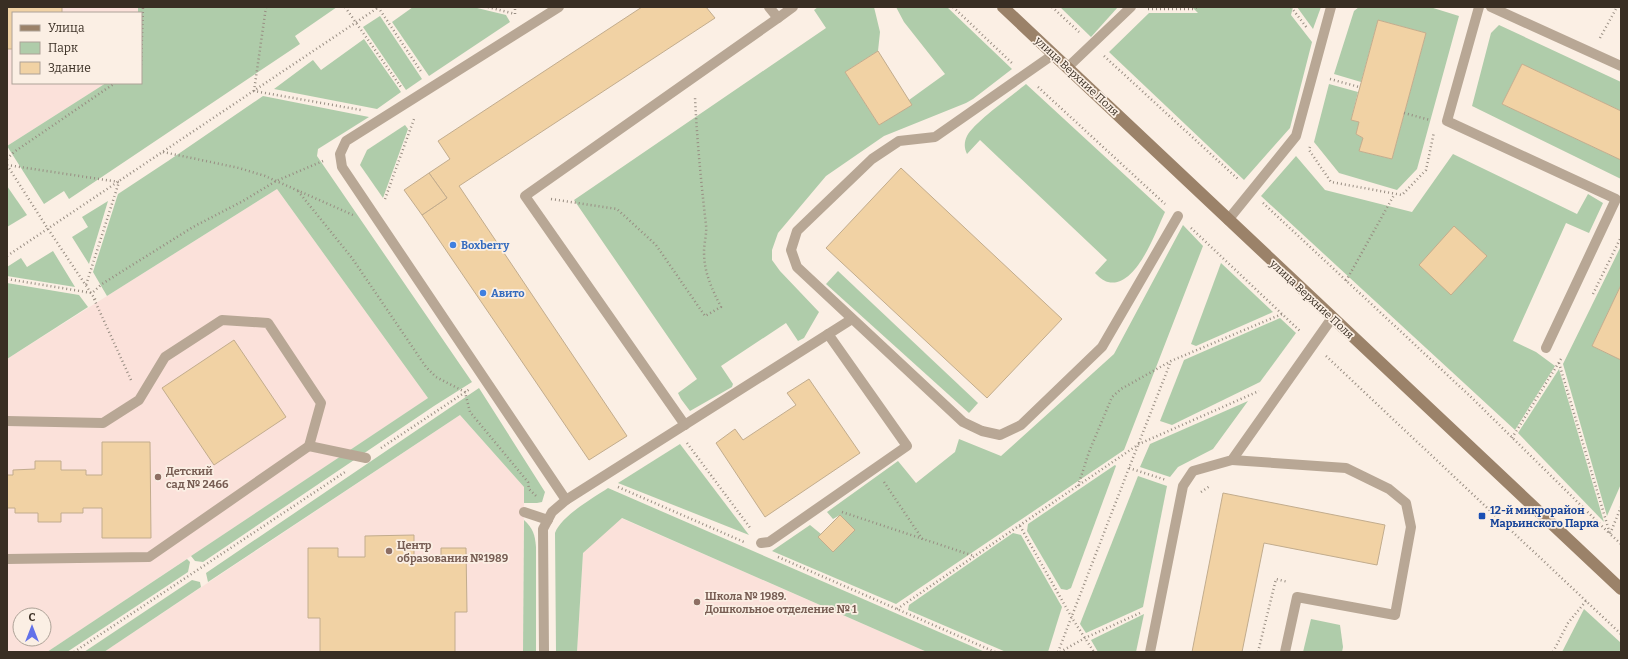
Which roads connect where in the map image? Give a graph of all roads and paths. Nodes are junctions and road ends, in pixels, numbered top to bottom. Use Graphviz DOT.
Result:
graph roads {
  1 [pos="143,7"];
  2 [pos="266,7"];
  3 [pos="345,7"];
  4 [pos="378,7"];
  5 [pos="488,7"];
  6 [pos="515,7"];
  7 [pos="559,7"];
  8 [pos="769,7"];
  9 [pos="793,7"];
  10 [pos="953,7"];
  11 [pos="1003,7"];
  12 [pos="1052,7"];
  13 [pos="1131,7"];
  14 [pos="1197,7"];
  15 [pos="1331,7"];
  16 [pos="1478,7"];
  17 [pos="1491,7"];
  18 [pos="1617,7"];
  19 [pos="1148,9"];
  20 [pos="778,18"];
  21 [pos="355,23"];
  22 [pos="142,36"];
  23 [pos="1092,45"];
  24 [pos="1592,53"];
  25 [pos="1054,54"];
  26 [pos="1621,66"];
  27 [pos="1068,67"];
  28 [pos="1331,72"];
  29 [pos="1025,75"];
  30 [pos="694,77"];
  31 [pos="1329,79"];
  32 [pos="114,84"];
  33 [pos="1327,86"];
  34 [pos="432,87"];
  35 [pos="1360,87"];
  36 [pos="254,91"];
  37 [pos="410,100"];
  38 [pos="1404,114"];
  39 [pos="387,115"];
  40 [pos="415,116"];
  41 [pos="1437,122"];
  42 [pos="1435,129"];
  43 [pos="1311,143"];
  44 [pos="162,152"];
  45 [pos="340,154"];
  46 [pos="7,159"];
  47 [pos="7,165"];
  48 [pos="276,181"];
  49 [pos="119,182"];
  50 [pos="298,191"];
  51 [pos="1250,191"];
  52 [pos="1394,195"];
  53 [pos="525,196"];
  54 [pos="371,212"];
  55 [pos="1178,216"];
  56 [pos="1228,220"];
  57 [pos="48,229"];
  58 [pos="7,256"];
  59 [pos="7,279"];
  60 [pos="1346,281"];
  61 [pos="86,285"];
  62 [pos="92,293"];
  63 [pos="98,302"];
  64 [pos="1282,314"];
  65 [pos="1332,318"];
  66 [pos="852,319"];
  67 [pos="828,334"];
  68 [pos="1315,345"];
  69 [pos="1546,348"];
  70 [pos="1171,361"];
  71 [pos="486,379"];
  72 [pos="1263,389"];
  73 [pos="465,392"];
  74 [pos="139,400"];
  75 [pos="7,421"];
  76 [pos="681,428"];
  77 [pos="1512,438"];
  78 [pos="1139,444"];
  79 [pos="309,446"];
  80 [pos="366,458"];
  81 [pos="1232,460"];
  82 [pos="1128,468"];
  83 [pos="874,469"];
  84 [pos="600,479"];
  85 [pos="1211,485"];
  86 [pos="1078,486"];
  87 [pos="1182,486"];
  88 [pos="566,500"];
  89 [pos="822,505"];
  90 [pos="1621,507"];
  91 [pos="524,512"];
  92 [pos="550,516"];
  93 [pos="1020,526"];
  94 [pos="1610,534"];
  95 [pos="923,540"];
  96 [pos="761,543"];
  97 [pos="1621,544"];
  98 [pos="776,556"];
  99 [pos="974,556"];
  100 [pos="7,559"];
  101 [pos="1291,582"];
  102 [pos="1621,589"];
  103 [pos="1586,602"];
  104 [pos="1159,604"];
  105 [pos="897,609"];
  106 [pos="1072,618"];
  107 [pos="1621,634"];
  108 [pos="1085,638"];
  109 [pos="74,652"];
  110 [pos="544,652"];
  111 [pos="993,652"];
  112 [pos="1059,652"];
  113 [pos="1094,652"];
  114 [pos="1150,652"];
  115 [pos="1258,652"];
  116 [pos="1285,652"];
  117 [pos="1553,652"];
  1 -- 22 [label="path"];
  2 -- 36 [label="path"];
  3 -- 21 [label="path"];
  4 -- 21 [label="path"];
  4 -- 34 [label="path"];
  5 -- 6 [label="path"];
  7 -- 34 [label="lane"];
  8 -- 20 [label="lane"];
  9 -- 20 [label="lane"];
  10 -- 29 [label="path"];
  11 -- 25 [label="street, улица Верхние Поля"];
  12 -- 23 [label="path"];
  13 -- 23 [label="lane"];
  14 -- 19 [label="path"];
  15 -- 51 [label="lane"];
  16 -- 69 [label="lane"];
  17 -- 24 [label="lane"];
  18 -- 24 [label="path"];
  20 -- 30 [label="lane"];
  21 -- 36 [label="path"];
  21 -- 37 [label="path"];
  23 -- 27 [label="lane"];
  23 -- 51 [label="path"];
  24 -- 26 [label="lane"];
  25 -- 27 [label="street, улица Верхние Поля"];
  25 -- 29 [label="lane"];
  27 -- 56 [label="street, улица Верхние Поля"];
  28 -- 31 [label="path"];
  29 -- 55 [label="path"];
  29 -- 66 [label="lane"];
  30 -- 53 [label="lane"];
  30 -- 53 [label="path"];
  31 -- 33 [label="path"];
  31 -- 35 [label="path"];
  32 -- 46 [label="path"];
  34 -- 37 [label="lane"];
  36 -- 39 [label="path"];
  36 -- 44 [label="path"];
  37 -- 39 [label="lane"];
  38 -- 41 [label="path"];
  39 -- 45 [label="lane"];
  40 -- 54 [label="path"];
  42 -- 52 [label="path"];
  43 -- 52 [label="path"];
  44 -- 48 [label="path"];
  44 -- 49 [label="path"];
  45 -- 48 [label="path"];
  45 -- 54 [label="lane"];
  47 -- 49 [label="path"];
  47 -- 57 [label="path"];
  48 -- 50 [label="path"];
  48 -- 62 [label="path"];
  49 -- 57 [label="path"];
  49 -- 61 [label="path"];
  50 -- 54 [label="path"];
  50 -- 73 [label="path"];
  51 -- 56 [label="lane"];
  51 -- 60 [label="path"];
  52 -- 60 [label="path"];
  53 -- 76 [label="lane"];
  54 -- 71 [label="lane"];
  55 -- 64 [label="path"];
  55 -- 66 [label="lane"];
  56 -- 65 [label="street, улица Верхние Поля"];
  57 -- 58 [label="path"];
  57 -- 61 [label="path"];
  59 -- 62 [label="path"];
  60 -- 77 [label="path"];
  61 -- 62 [label="path"];
  62 -- 63 [label="path"];
  62 -- 74 [label="path"];
  64 -- 68 [label="path"];
  64 -- 70 [label="path"];
  65 -- 68 [label="lane"];
  65 -- 102 [label="street, улица Верхние Поля"];
  66 -- 67 [label="lane"];
  67 -- 76 [label="lane"];
  67 -- 83 [label="lane"];
  68 -- 81 [label="lane"];
  68 -- 103 [label="path"];
  70 -- 78 [label="path"];
  70 -- 86 [label="path"];
  71 -- 73 [label="path"];
  71 -- 88 [label="lane"];
  72 -- 78 [label="path"];
  73 -- 80 [label="path"];
  73 -- 92 [label="path"];
  74 -- 75 [label="lane"];
  74 -- 79 [label="lane"];
  76 -- 84 [label="lane"];
  76 -- 96 [label="path"];
  77 -- 94 [label="path"];
  77 -- 94 [label="path"];
  78 -- 82 [label="path"];
  78 -- 86 [label="path"];
  79 -- 80 [label="lane"];
  79 -- 100 [label="lane"];
  80 -- 109 [label="path"];
  81 -- 87 [label="lane"];
  81 -- 116 [label="lane"];
  82 -- 87 [label="path"];
  82 -- 106 [label="path"];
  83 -- 89 [label="lane"];
  83 -- 95 [label="path"];
  84 -- 88 [label="lane"];
  84 -- 96 [label="path"];
  85 -- 87 [label="path"];
  86 -- 93 [label="path"];
  87 -- 104 [label="lane"];
  88 -- 92 [label="lane"];
  89 -- 95 [label="path"];
  89 -- 96 [label="lane"];
  90 -- 94 [label="path"];
  91 -- 92 [label="lane"];
  92 -- 110 [label="lane"];
  93 -- 99 [label="path"];
  93 -- 106 [label="path"];
  94 -- 97 [label="path"];
  95 -- 99 [label="path"];
  98 -- 105 [label="path"];
  99 -- 105 [label="path"];
  101 -- 115 [label="path"];
  103 -- 107 [label="path"];
  103 -- 117 [label="path"];
  104 -- 108 [label="path"];
  104 -- 114 [label="lane"];
  105 -- 111 [label="path"];
  106 -- 108 [label="path"];
  106 -- 112 [label="path"];
  108 -- 112 [label="path"];
  108 -- 113 [label="path"];
}
